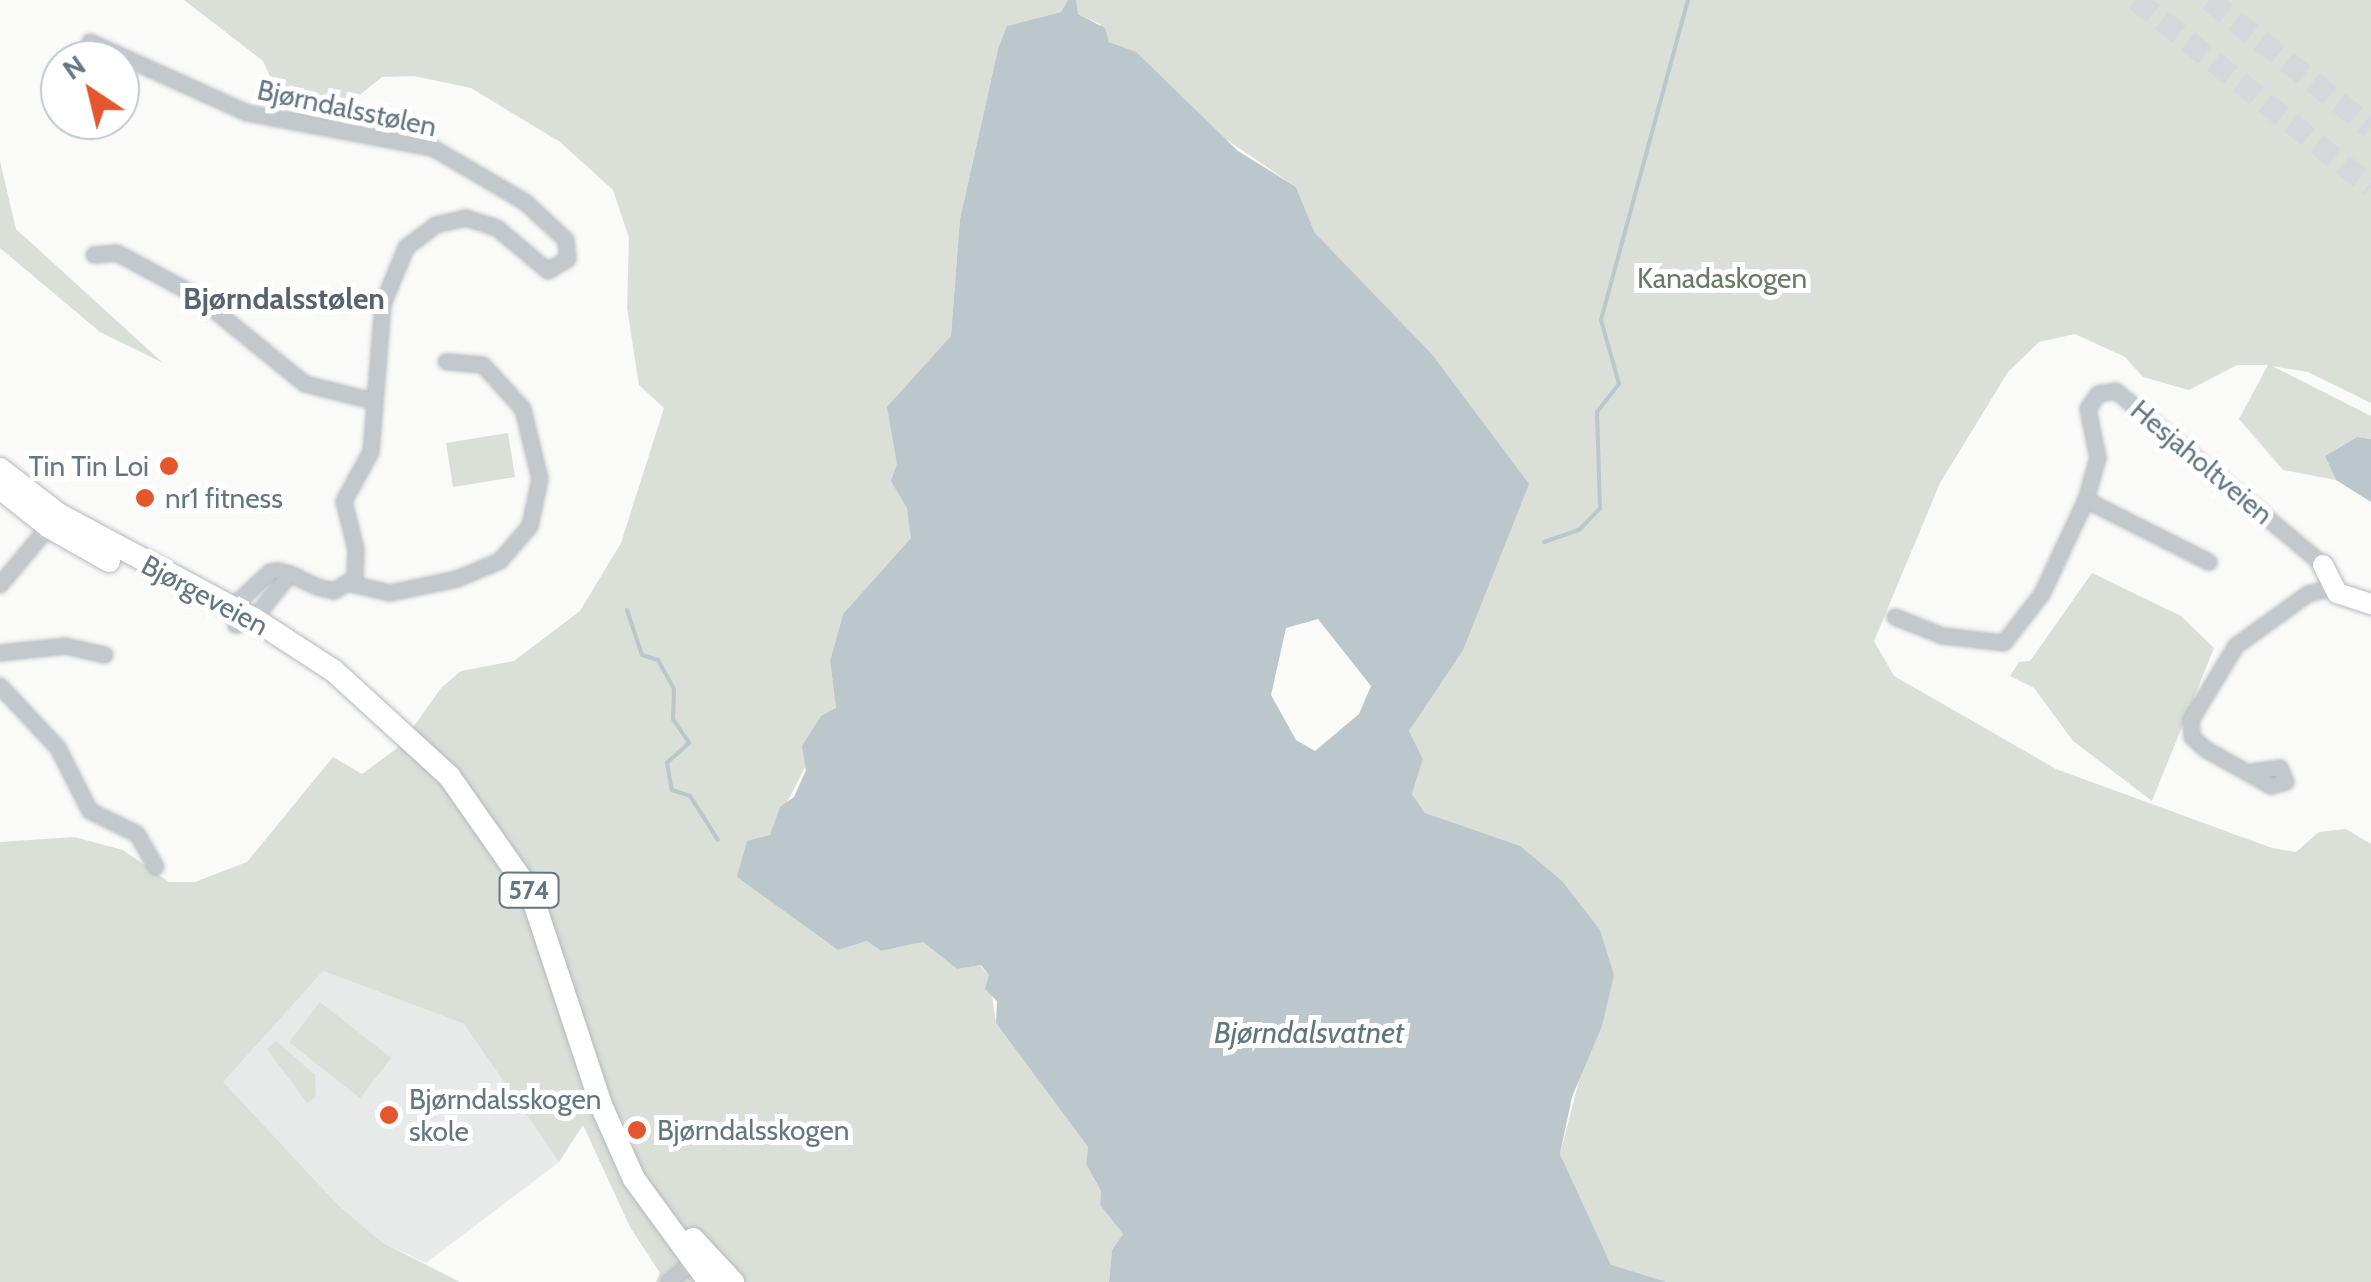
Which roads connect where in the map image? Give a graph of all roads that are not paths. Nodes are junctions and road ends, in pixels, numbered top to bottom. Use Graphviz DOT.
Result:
graph roads {
  1 [pos="140,65"];
  2 [pos="94,255"];
  3 [pos="446,362"];
  4 [pos="373,401"];
  5 [pos="0,469"];
  6 [pos="0,488"];
  7 [pos="2086,500"];
  8 [pos="54,521"];
  9 [pos="2320,561"];
  10 [pos="2208,562"];
  11 [pos="290,574"];
  12 [pos="351,584"];
  13 [pos="0,585"];
  14 [pos="2332,588"];
  15 [pos="2371,604"];
  16 [pos="1895,617"];
  17 [pos="241,618"];
  18 [pos="0,653"];
  19 [pos="105,655"];
  20 [pos="0,686"];
  21 [pos="2252,772"];
  22 [pos="156,868"];
  23 [pos="699,1271"];
  24 [pos="669,1282"];
  25 [pos="732,1282"];
  1 -- 4 [label="street, Bjørndalsstølen"];
  2 -- 4 [label="street"];
  3 -- 12 [label="street"];
  4 -- 12 [label="street, Bjørndalsstølen"];
  5 -- 8 [label="main road, Bjørgeveien / 574"];
  6 -- 8 [label="main road, Bjørgeveien / 574"];
  7 -- 9 [label="street, Hesjaholtveien"];
  7 -- 10 [label="street"];
  7 -- 16 [label="street, Hesjaholtveien"];
  8 -- 13 [label="street"];
  8 -- 17 [label="main road, Bjørgeveien / 574"];
  9 -- 14 [label="main road, Hesjaholtveien"];
  11 -- 12 [label="street"];
  11 -- 17 [label="street"];
  11 -- 17 [label="street"];
  14 -- 15 [label="main road"];
  14 -- 21 [label="street"];
  17 -- 23 [label="main road, Bjørgeveien / 574"];
  18 -- 19 [label="street"];
  20 -- 22 [label="street"];
  23 -- 24 [label="street"];
  23 -- 25 [label="main road, Bjørgeveien / 574"];
}
